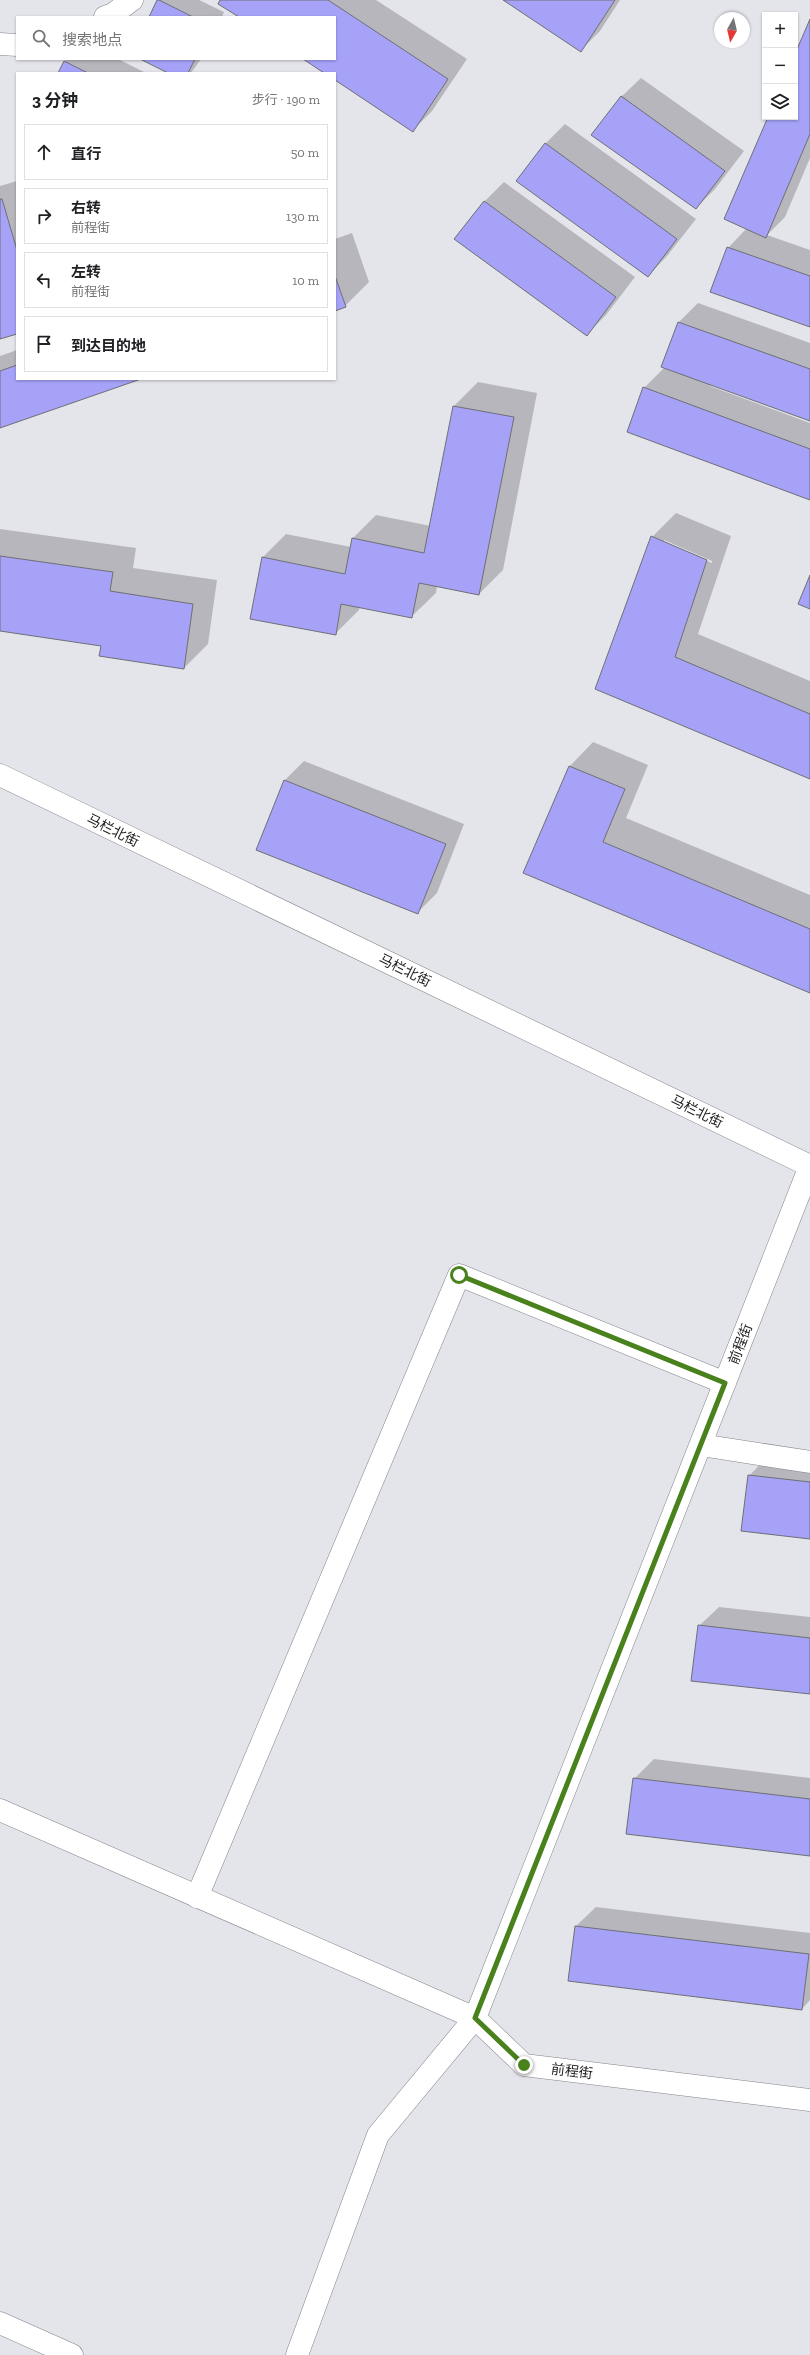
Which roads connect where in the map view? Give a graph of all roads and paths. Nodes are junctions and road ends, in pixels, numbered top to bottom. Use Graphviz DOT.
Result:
graph roads {
  1 [pos="132,0"];
  2 [pos="108,16"];
  3 [pos="0,44"];
  4 [pos="16,45"];
  5 [pos="0,775"];
  6 [pos="810,1166"];
  7 [pos="725,1383"];
  8 [pos="701,1445"];
  9 [pos="810,1462"];
  10 [pos="0,1810"];
  11 [pos="197,1897"];
  12 [pos="475,2018"];
  13 [pos="810,2100"];
  14 [pos="0,2324"];
  15 [pos="72,2355"];
  16 [pos="297,2355"];
  1 -- 2 [label="street"];
  3 -- 4 [label="street"];
  5 -- 6 [label="street, 马栏北街"];
  6 -- 7 [label="street, 前程街"];
  7 -- 8 [label="street, 前程街"];
  7 -- 11 [label="street"];
  8 -- 9 [label="street"];
  8 -- 12 [label="street, 前程街"];
  10 -- 11 [label="street"];
  11 -- 12 [label="street"];
  12 -- 13 [label="street, 前程街"];
  12 -- 16 [label="street"];
  14 -- 15 [label="street"];
}
